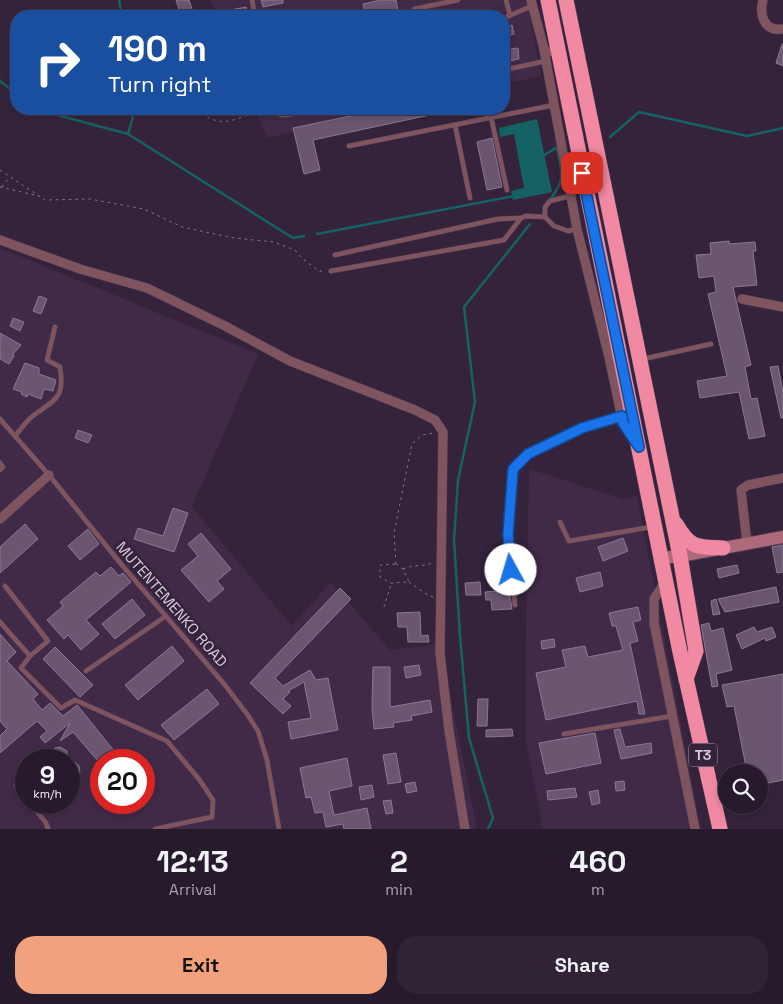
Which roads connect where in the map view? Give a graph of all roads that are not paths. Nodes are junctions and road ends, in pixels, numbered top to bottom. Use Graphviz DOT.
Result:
graph roads {
  1 [pos="458,0"];
  2 [pos="548,0"];
  3 [pos="566,0"];
  4 [pos="763,0"];
  5 [pos="532,3"];
  6 [pos="413,10"];
  7 [pos="510,15"];
  8 [pos="783,29"];
  9 [pos="550,56"];
  10 [pos="510,68"];
  11 [pos="554,105"];
  12 [pos="510,114"];
  13 [pos="502,115"];
  14 [pos="492,117"];
  15 [pos="455,125"];
  16 [pos="349,146"];
  17 [pos="507,190"];
  18 [pos="571,196"];
  19 [pos="470,198"];
  20 [pos="545,217"];
  21 [pos="520,218"];
  22 [pos="578,229"];
  23 [pos="0,240"];
  24 [pos="335,255"];
  25 [pos="331,271"];
  26 [pos="742,299"];
  27 [pos="783,307"];
  28 [pos="55,327"];
  29 [pos="711,344"];
  30 [pos="639,359"];
  31 [pos="622,416"];
  32 [pos="0,419"];
  33 [pos="15,436"];
  34 [pos="639,447"];
  35 [pos="0,463"];
  36 [pos="0,470"];
  37 [pos="49,475"];
  38 [pos="783,478"];
  39 [pos="672,518"];
  40 [pos="0,519"];
  41 [pos="560,522"];
  42 [pos="655,527"];
  43 [pos="783,537"];
  44 [pos="747,544"];
  45 [pos="723,548"];
  46 [pos="698,553"];
  47 [pos="680,556"];
  48 [pos="662,558"];
  49 [pos="684,580"];
  50 [pos="666,581"];
  51 [pos="5,586"];
  52 [pos="515,605"];
  53 [pos="166,616"];
  54 [pos="0,622"];
  55 [pos="30,656"];
  56 [pos="86,671"];
  57 [pos="686,681"];
  58 [pos="672,716"];
  59 [pos="564,734"];
  60 [pos="39,814"];
  61 [pos="48,829"];
  62 [pos="155,829"];
  63 [pos="279,829"];
  64 [pos="465,829"];
  65 [pos="695,829"];
  66 [pos="720,829"];
  1 -- 6 [label="lane"];
  2 -- 9 [label="highway, T3"];
  3 -- 30 [label="highway"];
  4 -- 8 [label="street"];
  5 -- 7 [label="lane"];
  5 -- 9 [label="street"];
  9 -- 10 [label="lane"];
  9 -- 11 [label="street"];
  9 -- 34 [label="highway, T3"];
  11 -- 12 [label="lane"];
  11 -- 18 [label="street"];
  13 -- 14 [label="lane"];
  14 -- 15 [label="lane"];
  14 -- 17 [label="lane"];
  15 -- 16 [label="lane"];
  15 -- 19 [label="lane"];
  18 -- 20 [label="lane"];
  18 -- 22 [label="street"];
  20 -- 21 [label="lane"];
  20 -- 22 [label="lane"];
  21 -- 24 [label="lane"];
  21 -- 25 [label="lane"];
  22 -- 31 [label="street"];
  23 -- 64 [label="street"];
  26 -- 27 [label="street"];
  28 -- 33 [label="lane"];
  29 -- 30 [label="lane"];
  30 -- 39 [label="highway"];
  31 -- 34 [label="street"];
  31 -- 52 [label="lane"];
  32 -- 33 [label="lane, MUTENTEMENKO ROAD"];
  33 -- 37 [label="lane, MUTENTEMENKO ROAD"];
  34 -- 42 [label="highway, T3"];
  35 -- 36 [label="lane"];
  37 -- 40 [label="street"];
  37 -- 53 [label="lane, MUTENTEMENKO ROAD"];
  38 -- 44 [label="street"];
  39 -- 45 [label="highway"];
  39 -- 47 [label="highway"];
  41 -- 42 [label="lane"];
  42 -- 48 [label="highway, T3"];
  43 -- 44 [label="main road"];
  44 -- 45 [label="main road"];
  45 -- 46 [label="main road"];
  46 -- 47 [label="main road"];
  46 -- 49 [label="highway"];
  47 -- 48 [label="main road"];
  47 -- 49 [label="highway"];
  48 -- 50 [label="highway, T3"];
  49 -- 57 [label="highway"];
  50 -- 57 [label="highway, T3"];
  50 -- 58 [label="street"];
  51 -- 55 [label="lane"];
  53 -- 56 [label="lane"];
  53 -- 63 [label="lane, MUTENTEMENKO ROAD"];
  54 -- 55 [label="lane"];
  55 -- 62 [label="lane"];
  57 -- 66 [label="highway, T3"];
  58 -- 59 [label="lane"];
  58 -- 65 [label="street"];
  60 -- 61 [label="lane"];
}
